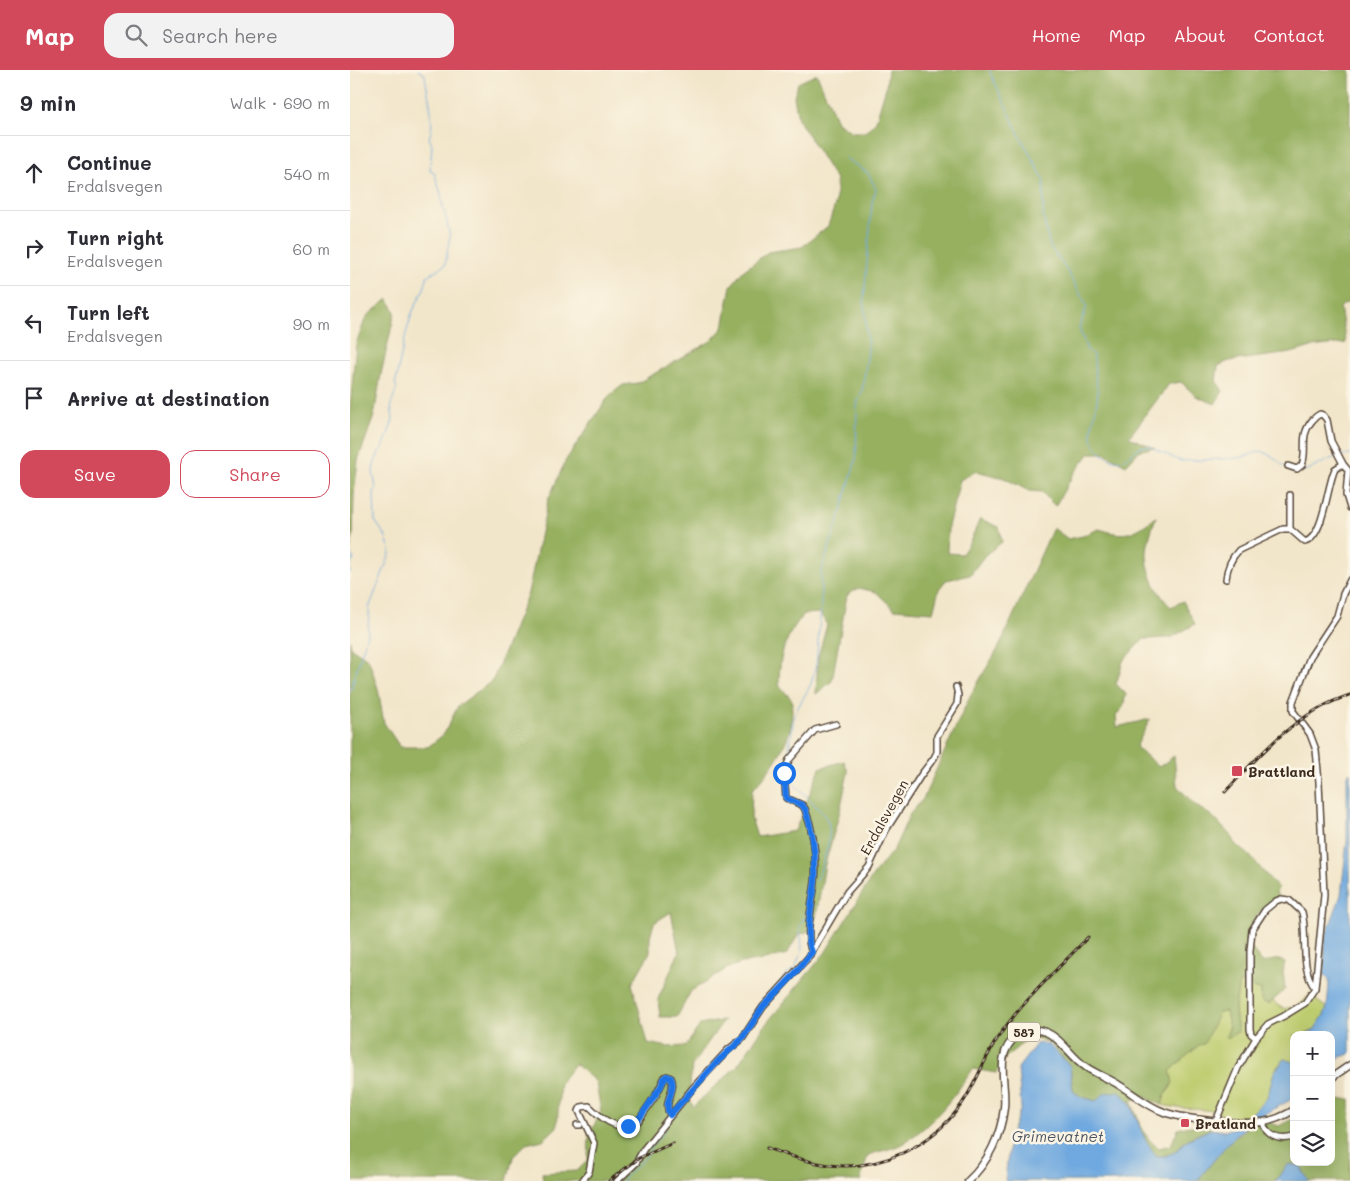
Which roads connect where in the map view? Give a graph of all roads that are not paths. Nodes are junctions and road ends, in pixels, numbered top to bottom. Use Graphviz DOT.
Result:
graph roads {
  1 [pos="1343,464"];
  2 [pos="1288,466"];
  3 [pos="1290,495"];
  4 [pos="1350,508"];
  5 [pos="1290,529"];
  6 [pos="1226,579"];
  7 [pos="1350,580"];
  8 [pos="956,687"];
  9 [pos="836,724"];
  10 [pos="812,952"];
  11 [pos="1315,988"];
  12 [pos="1256,1038"];
  13 [pos="1350,1065"];
  14 [pos="1334,1076"];
  15 [pos="1290,1112"];
  16 [pos="670,1115"];
  17 [pos="1216,1120"];
  18 [pos="1259,1122"];
  19 [pos="1290,1138"];
  20 [pos="582,1181"];
  21 [pos="617,1181"];
  22 [pos="968,1181"];
  1 -- 2 [label="street"];
  1 -- 4 [label="street"];
  1 -- 5 [label="street"];
  3 -- 5 [label="street"];
  5 -- 6 [label="street"];
  7 -- 11 [label="street"];
  8 -- 10 [label="street, Erdalsvegen"];
  9 -- 10 [label="street"];
  10 -- 16 [label="street, Erdalsvegen"];
  11 -- 12 [label="street"];
  11 -- 12 [label="street"];
  12 -- 17 [label="street"];
  13 -- 14 [label="main road"];
  15 -- 18 [label="main road, 587"];
  16 -- 20 [label="street"];
  16 -- 21 [label="street, Erdalsvegen"];
  17 -- 18 [label="main road, 587"];
  17 -- 22 [label="main road, 587"];
  18 -- 19 [label="street"];
}
